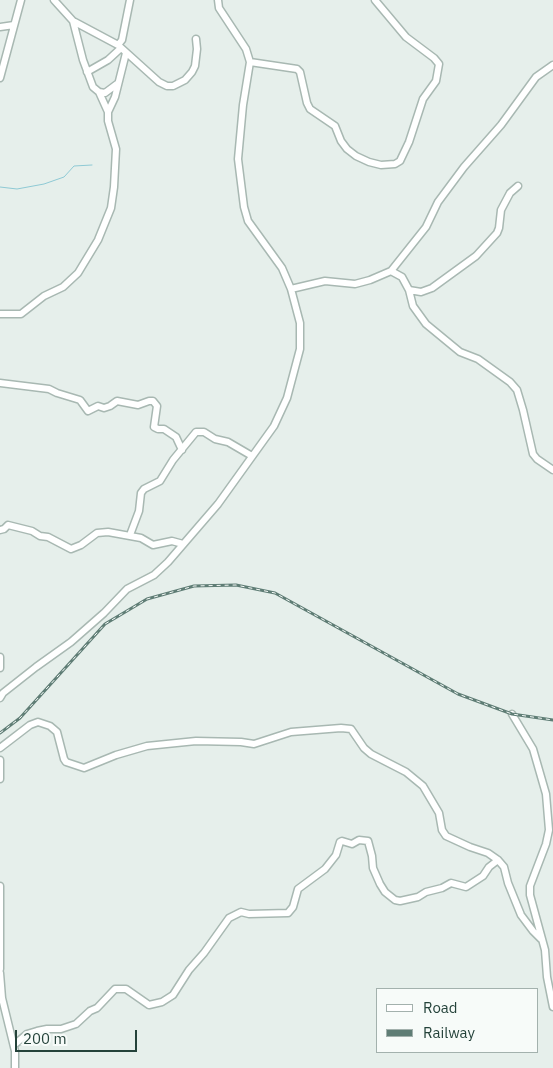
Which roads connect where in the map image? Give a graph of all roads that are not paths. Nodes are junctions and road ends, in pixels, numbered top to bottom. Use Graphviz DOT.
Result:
graph roads {
  1 [pos="21,0"];
  2 [pos="54,0"];
  3 [pos="130,0"];
  4 [pos="218,0"];
  5 [pos="376,0"];
  6 [pos="73,21"];
  7 [pos="14,25"];
  8 [pos="0,27"];
  9 [pos="196,39"];
  10 [pos="122,49"];
  11 [pos="250,62"];
  12 [pos="553,65"];
  13 [pos="87,72"];
  14 [pos="0,78"];
  15 [pos="117,84"];
  16 [pos="99,92"];
  17 [pos="108,112"];
  18 [pos="518,186"];
  19 [pos="391,271"];
  20 [pos="292,289"];
  21 [pos="409,290"];
  22 [pos="0,314"];
  23 [pos="0,383"];
  24 [pos="182,450"];
  25 [pos="252,456"];
  26 [pos="553,470"];
  27 [pos="0,530"];
  28 [pos="130,535"];
  29 [pos="183,544"];
  30 [pos="0,657"];
  31 [pos="0,668"];
  32 [pos="0,698"];
  33 [pos="512,714"];
  34 [pos="0,748"];
  35 [pos="0,760"];
  36 [pos="0,779"];
  37 [pos="498,860"];
  38 [pos="0,886"];
  39 [pos="541,939"];
  40 [pos="0,971"];
  41 [pos="553,1007"];
  42 [pos="14,1045"];
  43 [pos="15,1068"];
  1 -- 7 [label="street"];
  2 -- 6 [label="street"];
  3 -- 10 [label="street"];
  4 -- 11 [label="street"];
  5 -- 11 [label="street"];
  6 -- 10 [label="street"];
  6 -- 13 [label="street"];
  7 -- 8 [label="street"];
  7 -- 14 [label="street"];
  9 -- 10 [label="street"];
  10 -- 13 [label="street"];
  10 -- 15 [label="street"];
  11 -- 20 [label="street"];
  12 -- 19 [label="street"];
  13 -- 16 [label="street"];
  15 -- 16 [label="street"];
  15 -- 17 [label="street"];
  16 -- 17 [label="street"];
  17 -- 22 [label="street"];
  18 -- 21 [label="street"];
  19 -- 20 [label="street"];
  19 -- 21 [label="street"];
  20 -- 25 [label="street"];
  21 -- 26 [label="street"];
  23 -- 24 [label="street"];
  24 -- 25 [label="street"];
  24 -- 28 [label="street"];
  25 -- 29 [label="street"];
  27 -- 28 [label="street"];
  28 -- 29 [label="street"];
  29 -- 32 [label="street"];
  30 -- 31 [label="street"];
  33 -- 39 [label="street"];
  34 -- 37 [label="street"];
  35 -- 36 [label="street"];
  37 -- 39 [label="street"];
  37 -- 42 [label="street"];
  38 -- 40 [label="street"];
  39 -- 41 [label="street"];
  40 -- 42 [label="street"];
  42 -- 43 [label="street"];
}
